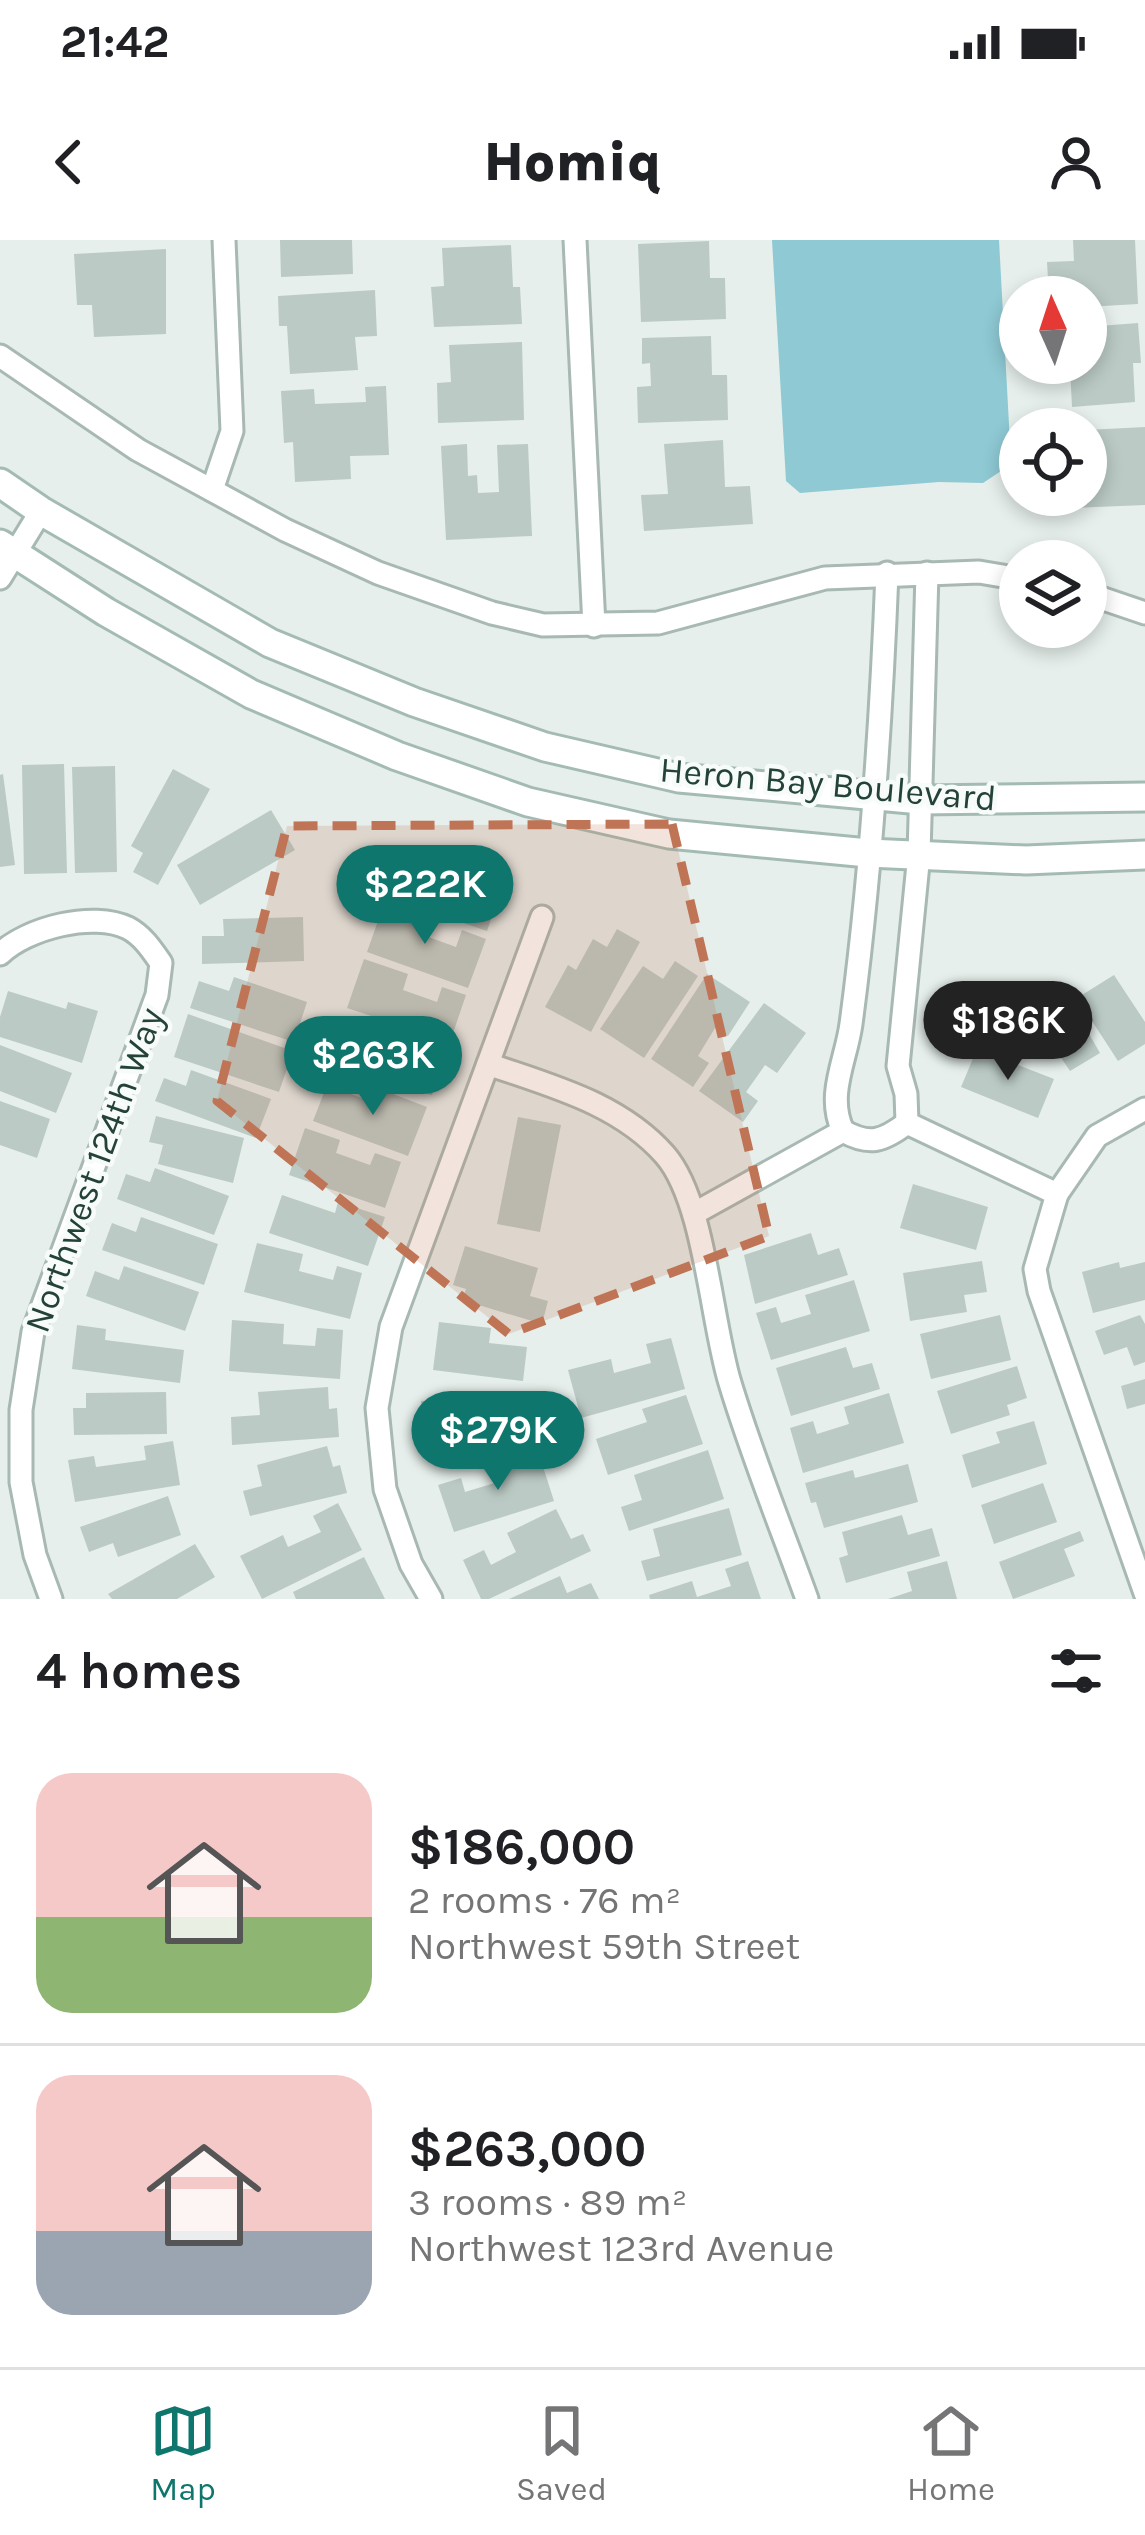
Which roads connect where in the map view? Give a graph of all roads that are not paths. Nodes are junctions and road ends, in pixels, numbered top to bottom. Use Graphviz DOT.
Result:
graph roads {
  1 [pos="224,240"];
  2 [pos="575,240"];
  3 [pos="0,356"];
  4 [pos="3,490"];
  5 [pos="212,490"];
  6 [pos="41,511"];
  7 [pos="5,558"];
  8 [pos="886,573"];
  9 [pos="927,573"];
  10 [pos="999,575"];
  11 [pos="1107,600"];
  12 [pos="1145,613"];
  13 [pos="594,626"];
  14 [pos="876,796"];
  15 [pos="1145,797"];
  16 [pos="921,800"];
  17 [pos="868,853"];
  18 [pos="919,854"];
  19 [pos="1145,855"];
  20 [pos="542,917"];
  21 [pos="0,954"];
  22 [pos="488,1064"];
  23 [pos="1145,1108"];
  24 [pos="907,1123"];
  25 [pos="843,1131"];
  26 [pos="1057,1194"];
  27 [pos="695,1213"];
  28 [pos="1145,1593"];
  29 [pos="51,1599"];
  30 [pos="431,1599"];
  31 [pos="807,1599"];
  1 -- 5 [label="street"];
  2 -- 13 [label="street"];
  3 -- 5 [label="street"];
  4 -- 6 [label="street, Heron Bay Boulevard"];
  5 -- 13 [label="street"];
  6 -- 7 [label="street"];
  6 -- 14 [label="street, Heron Bay Boulevard"];
  7 -- 17 [label="street, Heron Bay Boulevard"];
  8 -- 9 [label="street"];
  8 -- 13 [label="street"];
  8 -- 14 [label="street"];
  9 -- 10 [label="street"];
  9 -- 16 [label="street"];
  11 -- 12 [label="street"];
  14 -- 16 [label="street, Heron Bay Boulevard"];
  14 -- 17 [label="street"];
  15 -- 16 [label="street, Heron Bay Boulevard"];
  16 -- 18 [label="street"];
  17 -- 18 [label="street, Heron Bay Boulevard"];
  17 -- 25 [label="street"];
  18 -- 19 [label="street, Heron Bay Boulevard"];
  18 -- 24 [label="street"];
  20 -- 22 [label="street"];
  21 -- 29 [label="street, Northwest 124th Way"];
  22 -- 27 [label="street"];
  22 -- 30 [label="street"];
  23 -- 26 [label="street"];
  24 -- 25 [label="street"];
  24 -- 26 [label="street"];
  25 -- 27 [label="street"];
  26 -- 28 [label="street"];
  27 -- 31 [label="street"];
}
